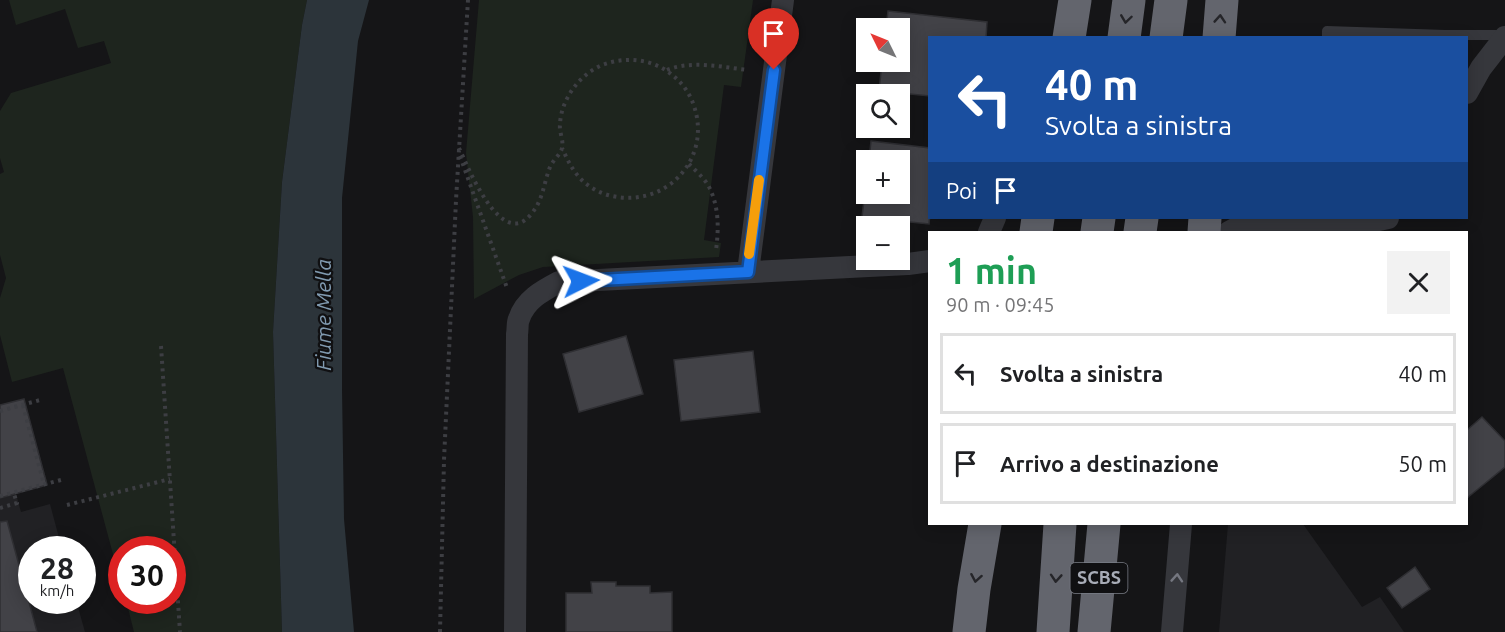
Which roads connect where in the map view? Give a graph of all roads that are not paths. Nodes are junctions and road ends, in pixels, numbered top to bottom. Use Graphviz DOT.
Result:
graph roads {
  1 [pos="783,0"];
  2 [pos="1070,0"];
  3 [pos="1075,0"];
  4 [pos="1129,0"];
  5 [pos="1171,0"];
  6 [pos="1222,0"];
  7 [pos="1058,36"];
  8 [pos="1069,36"];
  9 [pos="1124,36"];
  10 [pos="1166,36"];
  11 [pos="1219,36"];
  12 [pos="1327,36"];
  13 [pos="1505,36"];
  14 [pos="1474,70"];
  15 [pos="1468,90"];
  16 [pos="1384,219"];
  17 [pos="1231,231"];
  18 [pos="919,262"];
  19 [pos="748,272"];
  20 [pos="985,525"];
  21 [pos="1060,525"];
  22 [pos="1104,525"];
  23 [pos="1181,525"];
  24 [pos="515,632"];
  25 [pos="969,632"];
  26 [pos="1053,632"];
  27 [pos="1094,632"];
  28 [pos="1172,632"];
  1 -- 19 [label="street"];
  2 -- 7 [label="street"];
  3 -- 8 [label="highway"];
  4 -- 9 [label="highway, one-way"];
  5 -- 10 [label="highway"];
  11 -- 6 [label="highway, one-way"];
  12 -- 13 [label="lane"];
  13 -- 14 [label="street"];
  14 -- 15 [label="street"];
  16 -- 17 [label="street"];
  18 -- 19 [label="street"];
  19 -- 24 [label="street"];
  20 -- 25 [label="highway, one-way"];
  21 -- 26 [label="highway, SCBS, one-way"];
  22 -- 27 [label="highway, SCBS"];
  28 -- 23 [label="street, one-way"];
}
